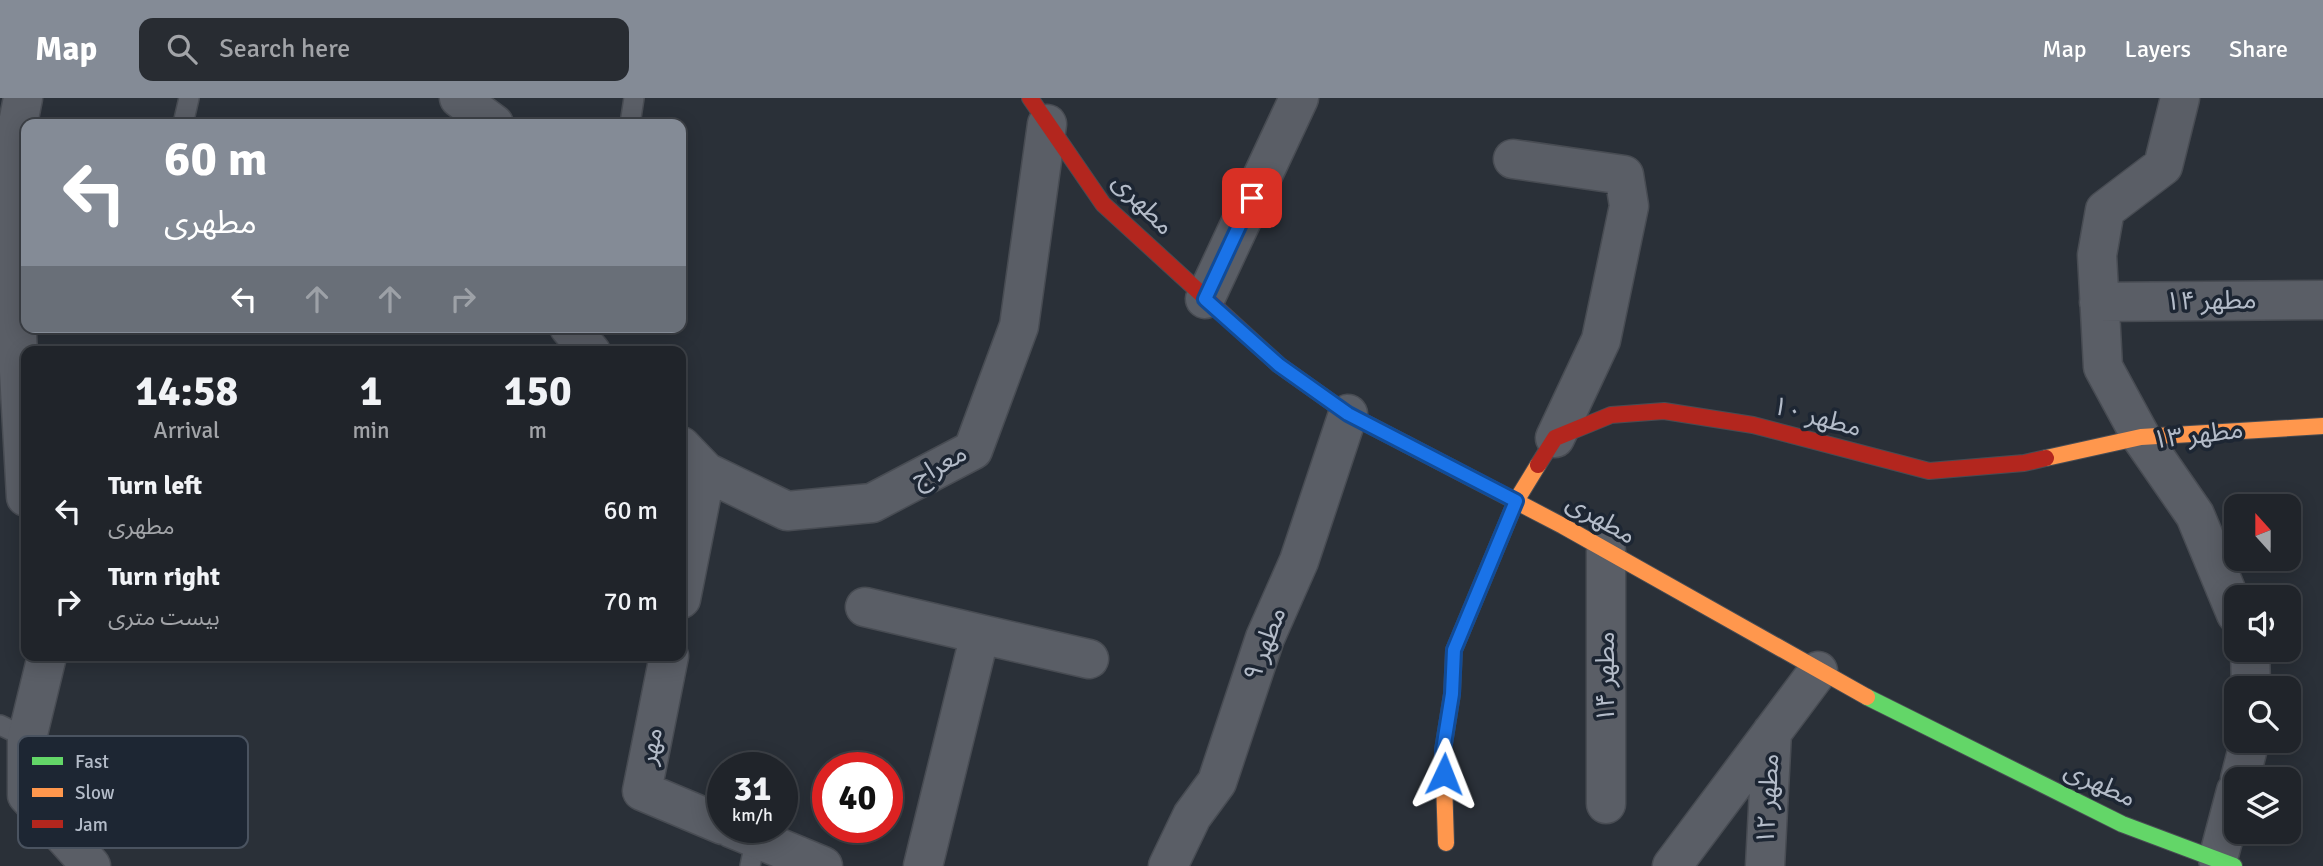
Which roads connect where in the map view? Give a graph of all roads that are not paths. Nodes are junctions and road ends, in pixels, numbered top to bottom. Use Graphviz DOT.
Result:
graph roads {
  1 [pos="23,98"];
  2 [pos="189,98"];
  3 [pos="459,98"];
  4 [pos="634,98"];
  5 [pos="1299,98"];
  6 [pos="2180,98"];
  7 [pos="1038,111"];
  8 [pos="21,119"];
  9 [pos="184,119"];
  10 [pos="487,119"];
  11 [pos="630,119"];
  12 [pos="21,123"];
  13 [pos="1513,159"];
  14 [pos="17,172"];
  15 [pos="1205,299"];
  16 [pos="2323,300"];
  17 [pos="2099,302"];
  18 [pos="21,316"];
  19 [pos="1348,414"];
  20 [pos="2323,426"];
  21 [pos="1555,438"];
  22 [pos="2141,438"];
  23 [pos="694,459"];
  24 [pos="1516,501"];
  25 [pos="686,545"];
  26 [pos="1606,551"];
  27 [pos="2224,585"];
  28 [pos="865,607"];
  29 [pos="981,634"];
  30 [pos="1090,659"];
  31 [pos="45,661"];
  32 [pos="668,661"];
  33 [pos="1818,671"];
  34 [pos="13,732"];
  35 [pos="1772,732"];
  36 [pos="18,754"];
  37 [pos="1606,804"];
  38 [pos="707,823"];
  39 [pos="752,843"];
  40 [pos="1446,843"];
  41 [pos="2229,844"];
  42 [pos="75,848"];
  43 [pos="2226,862"];
  44 [pos="91,866"];
  45 [pos="822,866"];
  46 [pos="923,866"];
  47 [pos="1168,866"];
  48 [pos="1672,866"];
  49 [pos="1765,866"];
  1 -- 8 [label="street"];
  2 -- 9 [label="lane"];
  3 -- 10 [label="street"];
  4 -- 11 [label="lane"];
  5 -- 15 [label="street"];
  6 -- 17 [label="street"];
  7 -- 15 [label="street, مطهری"];
  7 -- 23 [label="street, معراج"];
  12 -- 14 [label="street"];
  13 -- 21 [label="street"];
  14 -- 18 [label="street"];
  15 -- 19 [label="street, مطهری"];
  16 -- 17 [label="street, مطهر ۱۴"];
  17 -- 22 [label="street"];
  19 -- 24 [label="street, مطهری"];
  19 -- 47 [label="street, مطهر ۹"];
  20 -- 22 [label="street, مطهر ۱۳"];
  21 -- 22 [label="street, مطهر ۱۰"];
  21 -- 24 [label="street"];
  22 -- 27 [label="street, مطهر ۱۳"];
  23 -- 25 [label="street"];
  24 -- 26 [label="street, مطهری"];
  24 -- 40 [label="street"];
  26 -- 33 [label="street, مطهری"];
  26 -- 37 [label="street, مطهر ۱۴"];
  28 -- 29 [label="street"];
  29 -- 30 [label="street"];
  29 -- 46 [label="street"];
  31 -- 34 [label="street"];
  32 -- 38 [label="street, مهر"];
  33 -- 35 [label="street"];
  33 -- 43 [label="street, مطهری"];
  34 -- 36 [label="street"];
  35 -- 48 [label="street"];
  35 -- 49 [label="street, مطهر ۱۲"];
  39 -- 45 [label="street, مهر"];
  41 -- 43 [label="street"];
  42 -- 44 [label="street"];
}
